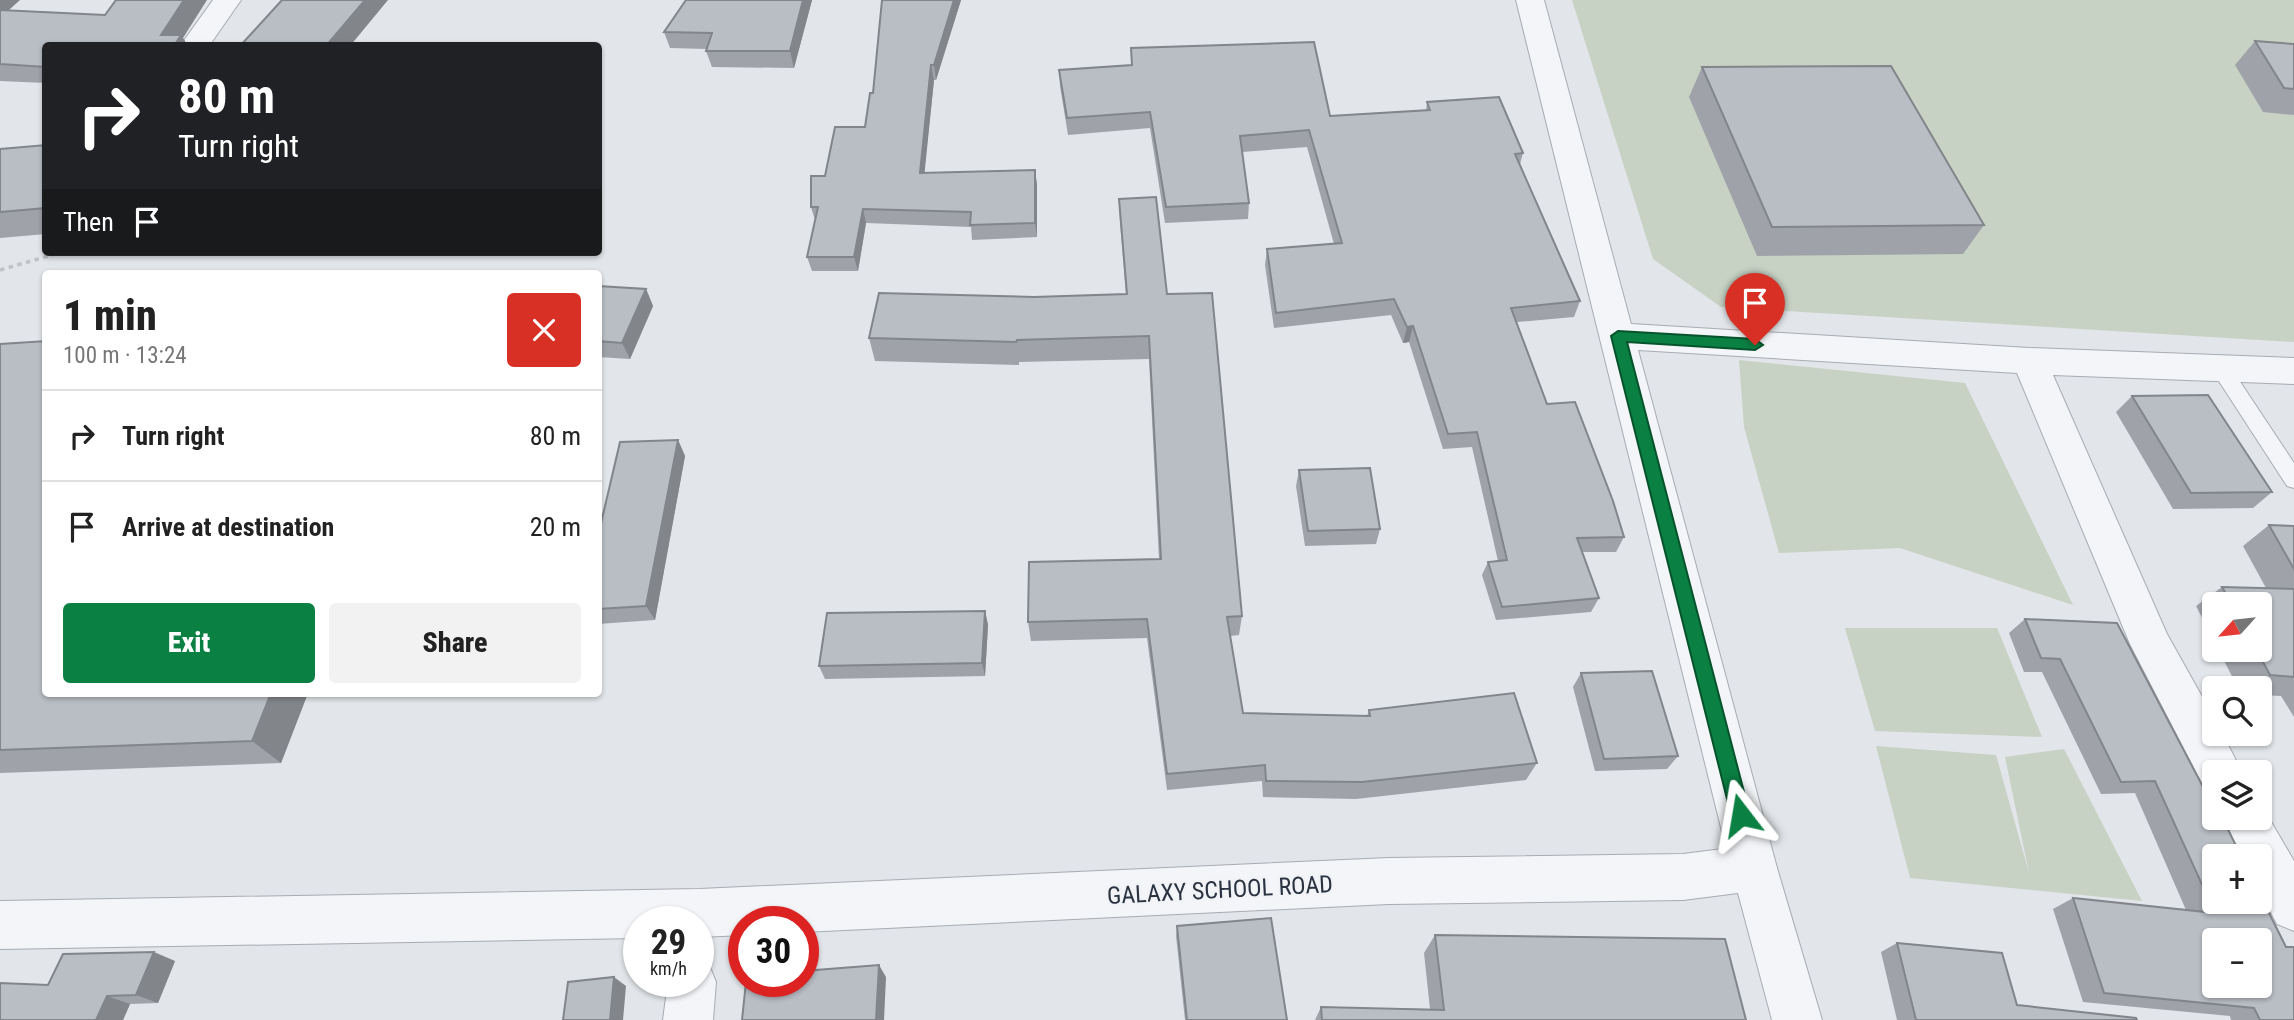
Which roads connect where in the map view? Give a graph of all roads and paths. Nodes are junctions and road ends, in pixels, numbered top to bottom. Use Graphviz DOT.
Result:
graph roads {
  1 [pos="227,0"];
  2 [pos="1530,0"];
  3 [pos="197,42"];
  4 [pos="48,256"];
  5 [pos="0,270"];
  6 [pos="1618,336"];
  7 [pos="2029,361"];
  8 [pos="2220,367"];
  9 [pos="2294,371"];
  10 [pos="2294,480"];
  11 [pos="2214,760"];
  12 [pos="2252,830"];
  13 [pos="1754,868"];
  14 [pos="2294,907"];
  15 [pos="714,919"];
  16 [pos="623,921"];
  17 [pos="0,925"];
  18 [pos="690,997"];
  19 [pos="688,1020"];
  20 [pos="1797,1020"];
  1 -- 3 [label="street"];
  2 -- 6 [label="street"];
  4 -- 5 [label="path"];
  6 -- 7 [label="street"];
  6 -- 13 [label="street"];
  7 -- 8 [label="street"];
  7 -- 11 [label="street"];
  8 -- 9 [label="street"];
  8 -- 10 [label="lane"];
  12 -- 14 [label="street"];
  13 -- 15 [label="street, GALAXY SCHOOL ROAD"];
  13 -- 20 [label="street"];
  16 -- 17 [label="street, GALAXY SCHOOL ROAD"];
  18 -- 19 [label="street"];
}
